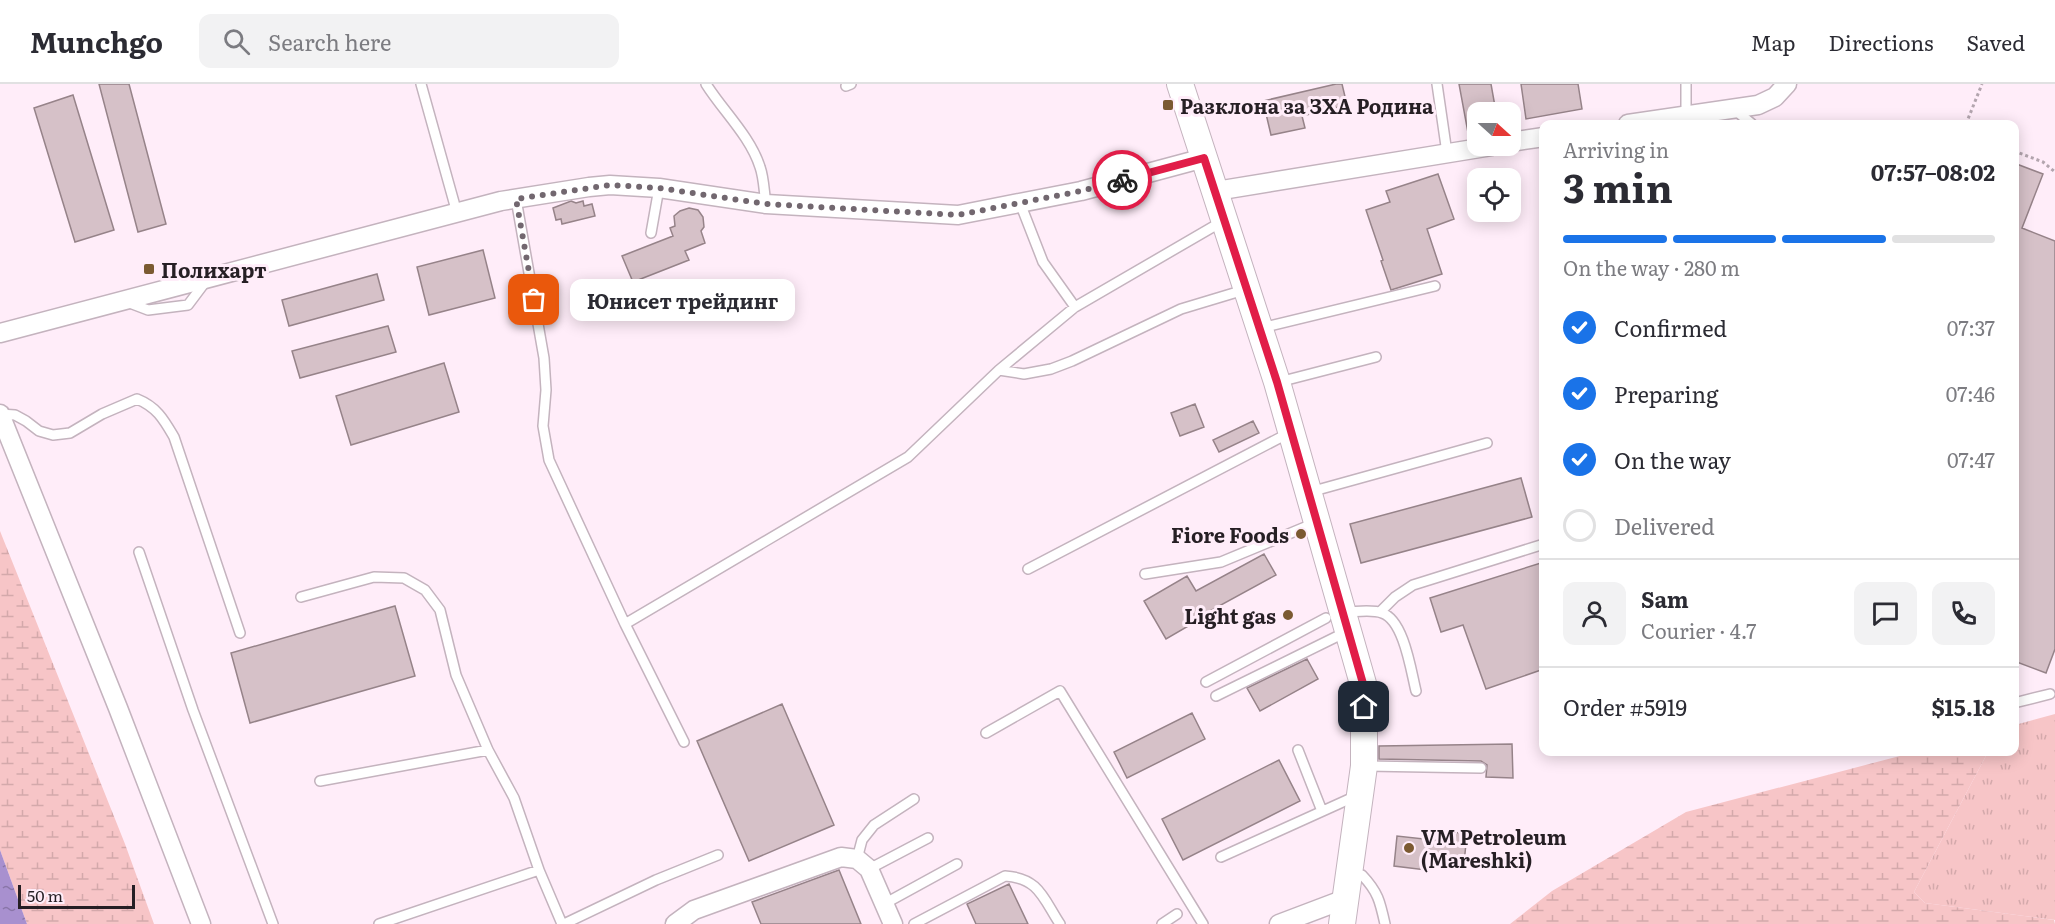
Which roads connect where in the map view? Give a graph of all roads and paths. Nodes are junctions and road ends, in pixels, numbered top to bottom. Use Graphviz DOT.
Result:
graph roads {
  1 [pos="421,84"];
  2 [pos="706,84"];
  3 [pos="1437,84"];
  4 [pos="1686,84"];
  5 [pos="1787,84"];
  6 [pos="1982,84"];
  7 [pos="1184,89"];
  8 [pos="1735,110"];
  9 [pos="1686,117"];
  10 [pos="1669,120"];
  11 [pos="1747,120"];
  12 [pos="1968,120"];
  13 [pos="1539,138"];
  14 [pos="1521,140"];
  15 [pos="1467,150"];
  16 [pos="1447,153"];
  17 [pos="2019,153"];
  18 [pos="1204,158"];
  19 [pos="2055,172"];
  20 [pos="659,188"];
  21 [pos="1216,191"];
  22 [pos="516,199"];
  23 [pos="1020,203"];
  24 [pos="766,204"];
  25 [pos="457,213"];
  26 [pos="1225,220"];
  27 [pos="651,233"];
  28 [pos="1435,286"];
  29 [pos="1246,289"];
  30 [pos="1075,307"];
  31 [pos="1259,328"];
  32 [pos="0,333"];
  33 [pos="1376,357"];
  34 [pos="999,370"];
  35 [pos="1277,382"];
  36 [pos="0,414"];
  37 [pos="1291,432"];
  38 [pos="1487,443"];
  39 [pos="1308,493"];
  40 [pos="1317,522"];
  41 [pos="1539,546"];
  42 [pos="139,552"];
  43 [pos="1028,569"];
  44 [pos="1145,574"];
  45 [pos="301,597"];
  46 [pos="1380,612"];
  47 [pos="1339,621"];
  48 [pos="625,624"];
  49 [pos="240,633"];
  50 [pos="1206,682"];
  51 [pos="1416,691"];
  52 [pos="2050,693"];
  53 [pos="1216,696"];
  54 [pos="2019,702"];
  55 [pos="986,733"];
  56 [pos="684,742"];
  57 [pos="488,750"];
  58 [pos="1298,750"];
  59 [pos="1365,766"];
  60 [pos="1481,768"];
  61 [pos="320,781"];
  62 [pos="1361,794"];
  63 [pos="914,799"];
  64 [pos="1322,811"];
  65 [pos="928,838"];
  66 [pos="718,855"];
  67 [pos="1221,856"];
  68 [pos="863,864"];
  69 [pos="957,864"];
  70 [pos="539,870"];
  71 [pos="1362,875"];
  72 [pos="1346,899"];
  73 [pos="884,904"];
  74 [pos="1178,914"];
  75 [pos="201,924"];
  76 [pos="273,924"];
  77 [pos="379,924"];
  78 [pos="563,924"];
  79 [pos="675,924"];
  80 [pos="893,924"];
  81 [pos="914,924"];
  82 [pos="1060,924"];
  83 [pos="1162,924"];
  84 [pos="1203,924"];
  85 [pos="1279,924"];
  86 [pos="1342,924"];
  87 [pos="1385,924"];
  1 -- 25 [label="lane"];
  2 -- 24 [label="lane"];
  3 -- 16 [label="lane"];
  4 -- 9 [label="lane"];
  5 -- 8 [label="street"];
  6 -- 12 [label="path"];
  7 -- 18 [label="main road"];
  8 -- 9 [label="street"];
  8 -- 11 [label="lane"];
  9 -- 10 [label="street"];
  13 -- 14 [label="street"];
  15 -- 16 [label="street"];
  16 -- 21 [label="street"];
  17 -- 19 [label="path"];
  18 -- 21 [label="main road"];
  18 -- 23 [label="street"];
  20 -- 22 [label="street"];
  20 -- 24 [label="street"];
  20 -- 27 [label="lane"];
  21 -- 26 [label="main road"];
  22 -- 25 [label="street"];
  22 -- 48 [label="lane"];
  23 -- 24 [label="street"];
  23 -- 30 [label="lane"];
  25 -- 32 [label="street"];
  26 -- 29 [label="main road"];
  26 -- 30 [label="lane"];
  28 -- 31 [label="lane"];
  29 -- 31 [label="main road"];
  29 -- 34 [label="lane"];
  30 -- 34 [label="lane"];
  31 -- 35 [label="main road"];
  33 -- 35 [label="lane"];
  34 -- 48 [label="lane"];
  35 -- 37 [label="main road"];
  36 -- 49 [label="lane"];
  36 -- 75 [label="street"];
  37 -- 39 [label="main road"];
  37 -- 43 [label="lane"];
  38 -- 39 [label="lane"];
  39 -- 40 [label="main road"];
  40 -- 44 [label="lane"];
  40 -- 47 [label="main road"];
  41 -- 46 [label="lane"];
  42 -- 76 [label="lane"];
  45 -- 57 [label="lane"];
  46 -- 47 [label="lane"];
  46 -- 51 [label="lane"];
  47 -- 50 [label="lane"];
  47 -- 53 [label="lane"];
  47 -- 59 [label="main road"];
  48 -- 56 [label="lane"];
  52 -- 54 [label="lane"];
  55 -- 84 [label="lane"];
  57 -- 61 [label="lane"];
  57 -- 70 [label="lane"];
  58 -- 64 [label="lane"];
  59 -- 60 [label="lane"];
  59 -- 62 [label="main road"];
  62 -- 64 [label="lane"];
  62 -- 72 [label="main road"];
  63 -- 68 [label="lane"];
  64 -- 67 [label="lane"];
  65 -- 68 [label="lane"];
  66 -- 78 [label="lane"];
  68 -- 73 [label="street"];
  68 -- 79 [label="street"];
  69 -- 73 [label="lane"];
  70 -- 77 [label="lane"];
  70 -- 78 [label="lane"];
  71 -- 87 [label="lane"];
  72 -- 85 [label="street"];
  72 -- 86 [label="main road"];
  73 -- 80 [label="street"];
  74 -- 83 [label="lane"];
  81 -- 82 [label="lane"];
}
